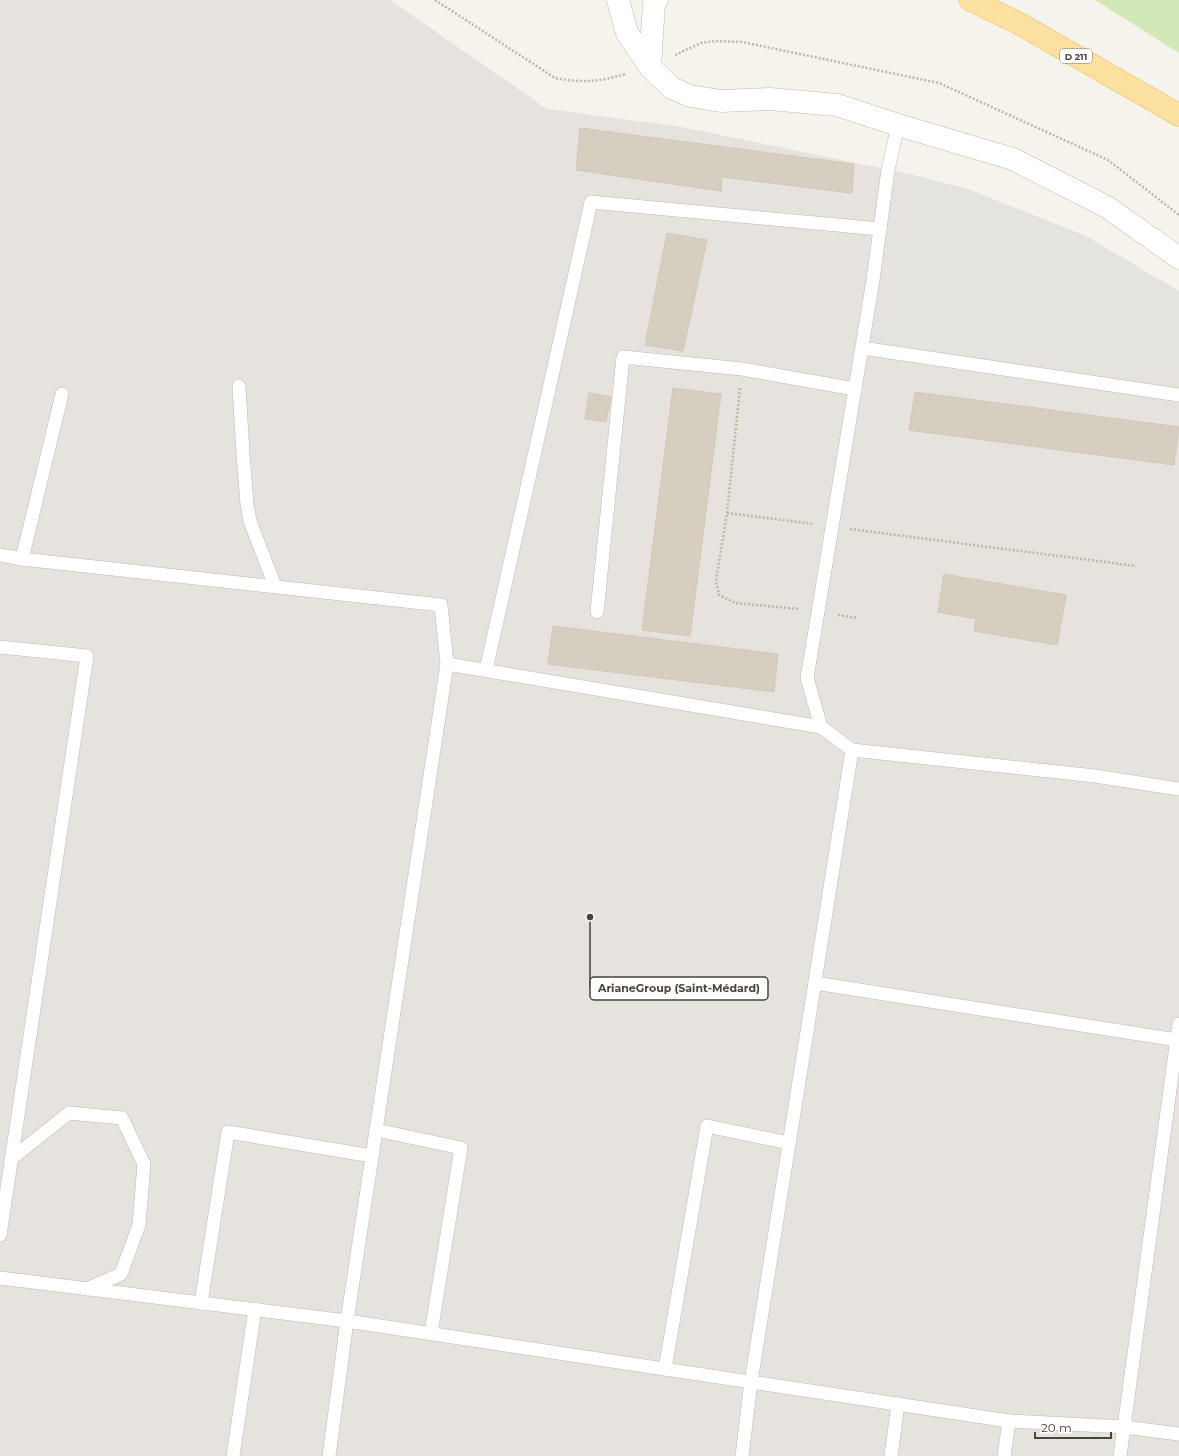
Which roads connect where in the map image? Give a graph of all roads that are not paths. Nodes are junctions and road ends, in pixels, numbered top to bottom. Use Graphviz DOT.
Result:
graph roads {
  1 [pos="618,0"];
  2 [pos="657,0"];
  3 [pos="970,0"];
  4 [pos="650,67"];
  5 [pos="1179,115"];
  6 [pos="898,125"];
  7 [pos="880,229"];
  8 [pos="1179,258"];
  9 [pos="862,348"];
  10 [pos="239,386"];
  11 [pos="855,389"];
  12 [pos="62,394"];
  13 [pos="1179,395"];
  14 [pos="0,555"];
  15 [pos="22,559"];
  16 [pos="275,586"];
  17 [pos="597,612"];
  18 [pos="0,647"];
  19 [pos="447,664"];
  20 [pos="486,670"];
  21 [pos="821,727"];
  22 [pos="852,750"];
  23 [pos="1179,789"];
  24 [pos="815,983"];
  25 [pos="1179,1024"];
  26 [pos="1177,1040"];
  27 [pos="376,1130"];
  28 [pos="789,1143"];
  29 [pos="372,1156"];
  30 [pos="12,1159"];
  31 [pos="0,1235"];
  32 [pos="0,1278"];
  33 [pos="87,1289"];
  34 [pos="201,1303"];
  35 [pos="255,1309"];
  36 [pos="347,1321"];
  37 [pos="431,1334"];
  38 [pos="664,1369"];
  39 [pos="751,1382"];
  40 [pos="898,1404"];
  41 [pos="1009,1421"];
  42 [pos="1124,1427"];
  43 [pos="1179,1434"];
  44 [pos="233,1456"];
  45 [pos="329,1456"];
  46 [pos="742,1456"];
  47 [pos="891,1456"];
  48 [pos="1004,1456"];
  49 [pos="1120,1456"];
  1 -- 4 [label="street"];
  2 -- 4 [label="street"];
  3 -- 5 [label="main road, D 211"];
  4 -- 6 [label="street"];
  6 -- 7 [label="lane"];
  6 -- 8 [label="street"];
  7 -- 9 [label="lane"];
  7 -- 20 [label="lane"];
  9 -- 11 [label="lane"];
  9 -- 13 [label="lane"];
  10 -- 16 [label="lane"];
  11 -- 17 [label="lane"];
  11 -- 21 [label="lane"];
  12 -- 15 [label="lane"];
  14 -- 15 [label="lane"];
  15 -- 16 [label="lane"];
  16 -- 19 [label="lane"];
  18 -- 30 [label="lane"];
  19 -- 20 [label="lane"];
  19 -- 27 [label="lane"];
  20 -- 21 [label="lane"];
  21 -- 22 [label="lane"];
  22 -- 23 [label="lane"];
  22 -- 24 [label="lane"];
  24 -- 26 [label="lane"];
  24 -- 28 [label="lane"];
  25 -- 26 [label="lane"];
  26 -- 42 [label="lane"];
  27 -- 29 [label="lane"];
  27 -- 37 [label="lane"];
  28 -- 38 [label="lane"];
  28 -- 39 [label="lane"];
  29 -- 34 [label="lane"];
  29 -- 36 [label="lane"];
  30 -- 31 [label="lane"];
  30 -- 33 [label="lane"];
  32 -- 33 [label="lane"];
  33 -- 34 [label="lane"];
  34 -- 35 [label="lane"];
  35 -- 36 [label="lane"];
  35 -- 44 [label="lane"];
  36 -- 37 [label="lane"];
  36 -- 45 [label="lane"];
  37 -- 38 [label="lane"];
  38 -- 39 [label="lane"];
  39 -- 40 [label="lane"];
  39 -- 46 [label="lane"];
  40 -- 41 [label="lane"];
  40 -- 47 [label="lane"];
  41 -- 42 [label="lane"];
  41 -- 48 [label="lane"];
  42 -- 43 [label="lane"];
  42 -- 49 [label="lane"];
}
